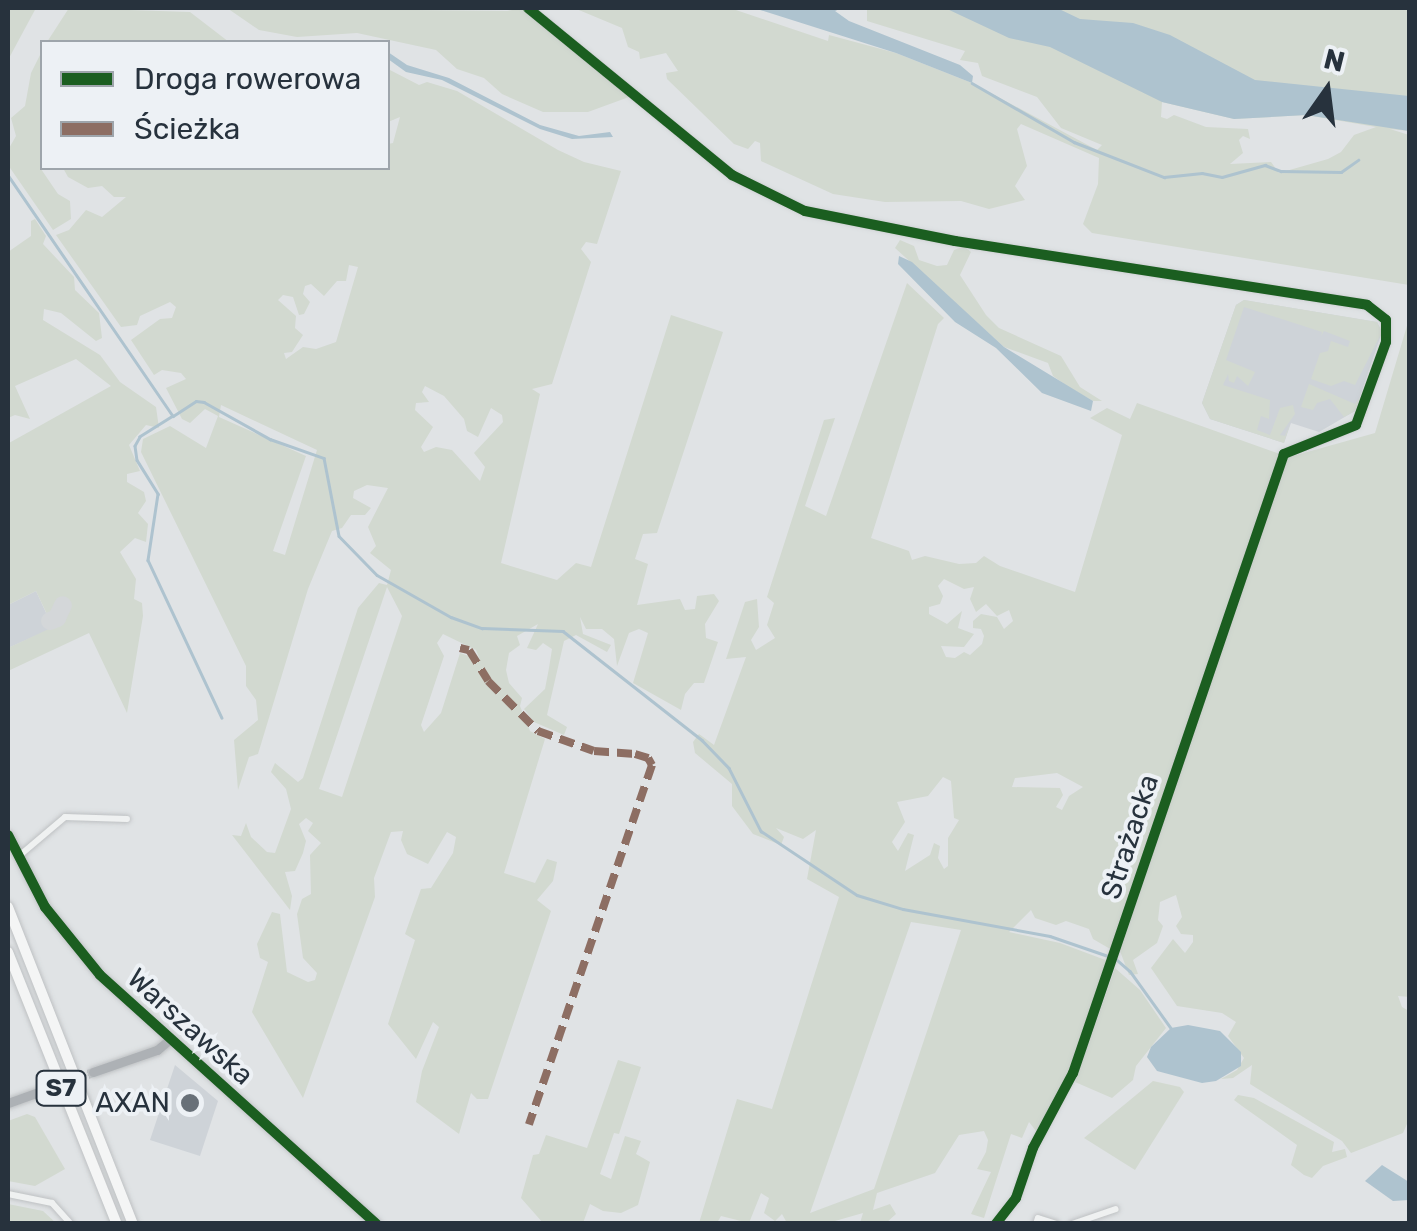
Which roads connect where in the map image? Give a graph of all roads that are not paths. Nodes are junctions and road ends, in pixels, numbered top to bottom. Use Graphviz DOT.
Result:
graph roads {
  1 [pos="528,8"];
  2 [pos="127,819"];
  3 [pos="8,835"];
  4 [pos="18,857"];
  5 [pos="8,906"];
  6 [pos="8,952"];
  7 [pos="170,1039"];
  8 [pos="94,1072"];
  9 [pos="50,1088"];
  10 [pos="8,1103"];
  11 [pos="8,1194"];
  12 [pos="1116,1209"];
  13 [pos="71,1224"];
  14 [pos="116,1224"];
  15 [pos="133,1224"];
  16 [pos="376,1224"];
  17 [pos="996,1224"];
  18 [pos="1036,1224"];
  19 [pos="1056,1224"];
  20 [pos="1072,1224"];
  1 -- 17 [label="street, Strażacka"];
  2 -- 4 [label="street"];
  3 -- 4 [label="street, Warszawska"];
  4 -- 7 [label="street, Warszawska"];
  5 -- 15 [label="highway, S7"];
  6 -- 14 [label="highway, S7"];
  7 -- 8 [label="street"];
  7 -- 16 [label="street, Warszawska"];
  9 -- 10 [label="street"];
  11 -- 13 [label="street"];
  12 -- 20 [label="street"];
  18 -- 19 [label="street"];
}
